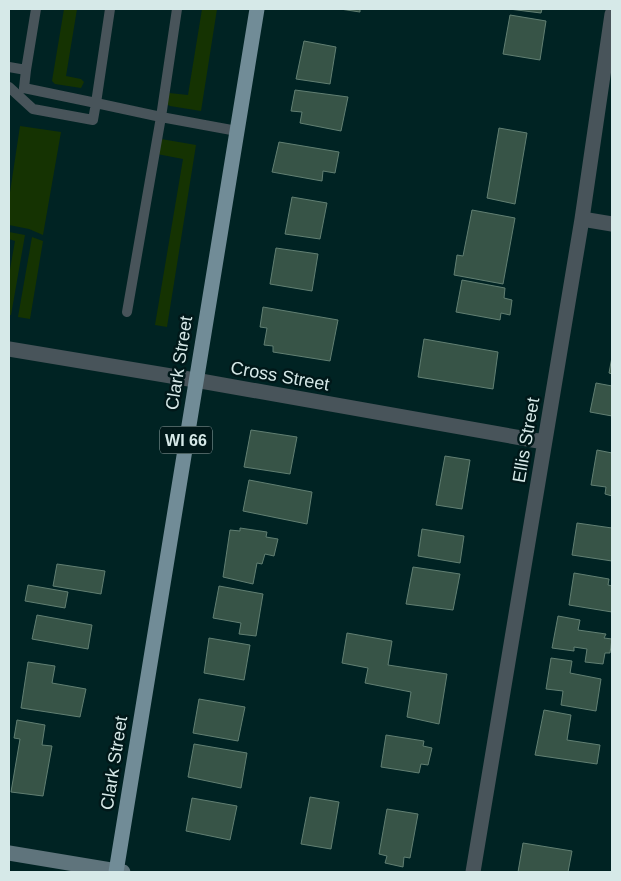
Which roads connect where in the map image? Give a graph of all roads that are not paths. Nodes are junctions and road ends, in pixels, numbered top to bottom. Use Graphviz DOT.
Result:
graph roads {
  1 [pos="36,9"];
  2 [pos="110,9"];
  3 [pos="177,9"];
  4 [pos="257,9"];
  5 [pos="612,14"];
  6 [pos="9,67"];
  7 [pos="26,70"];
  8 [pos="9,87"];
  9 [pos="96,103"];
  10 [pos="161,117"];
  11 [pos="237,131"];
  12 [pos="582,219"];
  13 [pos="612,224"];
  14 [pos="127,312"];
  15 [pos="9,349"];
  16 [pos="196,380"];
  17 [pos="544,442"];
  18 [pos="9,853"];
  19 [pos="118,872"];
  20 [pos="473,872"];
  1 -- 7 [label="lane"];
  2 -- 9 [label="lane"];
  3 -- 10 [label="lane"];
  4 -- 11 [label="main road, Clark Street / WI 66"];
  5 -- 12 [label="street, Ellis Street"];
  6 -- 7 [label="lane"];
  7 -- 9 [label="lane"];
  8 -- 9 [label="lane"];
  9 -- 10 [label="lane"];
  10 -- 11 [label="lane"];
  10 -- 14 [label="lane"];
  11 -- 16 [label="main road, Clark Street / WI 66"];
  12 -- 13 [label="street"];
  12 -- 17 [label="street, Ellis Street"];
  15 -- 16 [label="street, Cross Street"];
  16 -- 17 [label="street, Cross Street"];
  16 -- 19 [label="main road, Clark Street / WI 66"];
  17 -- 20 [label="street, Ellis Street"];
  18 -- 19 [label="street"];
}
